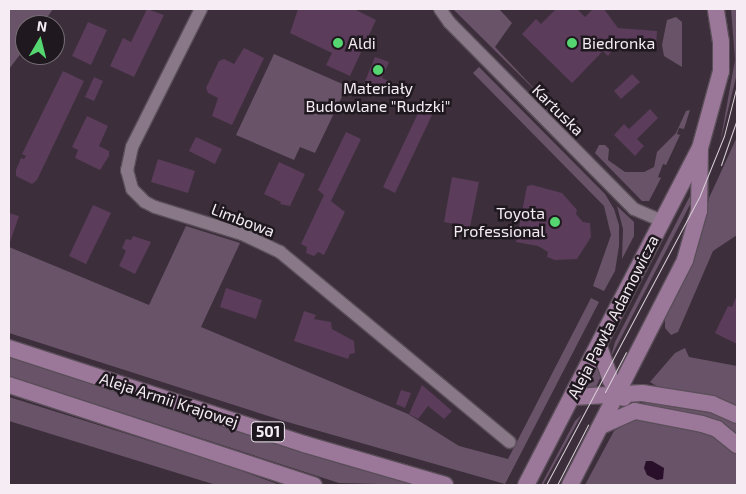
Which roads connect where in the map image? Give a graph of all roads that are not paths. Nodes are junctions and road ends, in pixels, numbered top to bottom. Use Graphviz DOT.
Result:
graph roads {
  1 [pos="201,9"];
  2 [pos="440,9"];
  3 [pos="716,9"];
  4 [pos="700,148"];
  5 [pos="662,221"];
  6 [pos="599,346"];
  7 [pos="9,348"];
  8 [pos="632,365"];
  9 [pos="9,386"];
  10 [pos="618,392"];
  11 [pos="642,393"];
  12 [pos="572,396"];
  13 [pos="635,411"];
  14 [pos="737,414"];
  15 [pos="601,426"];
  16 [pos="510,442"];
  17 [pos="737,444"];
  18 [pos="314,485"];
  19 [pos="445,485"];
  20 [pos="526,485"];
  21 [pos="570,485"];
  1 -- 16 [label="street, Limbowa"];
  2 -- 5 [label="street, Kartuska"];
  3 -- 4 [label="main road, Aleja Pawła Adamowicza"];
  4 -- 5 [label="main road, Aleja Pawła Adamowicza"];
  4 -- 8 [label="main road, Aleja Pawła Adamowicza"];
  5 -- 6 [label="main road, Aleja Pawła Adamowicza"];
  6 -- 10 [label="main road"];
  6 -- 12 [label="main road, Aleja Pawła Adamowicza"];
  7 -- 19 [label="main road, Aleja Armii Krajowej / 501"];
  8 -- 10 [label="main road, Aleja Pawła Adamowicza"];
  8 -- 11 [label="main road"];
  9 -- 18 [label="main road, 501"];
  10 -- 11 [label="main road"];
  10 -- 12 [label="main road"];
  10 -- 13 [label="main road"];
  10 -- 15 [label="main road, Aleja Pawła Adamowicza"];
  11 -- 14 [label="main road"];
  12 -- 20 [label="main road, Aleja Pawła Adamowicza"];
  13 -- 15 [label="main road"];
  13 -- 17 [label="main road"];
  15 -- 21 [label="main road, Aleja Pawła Adamowicza"];
}
